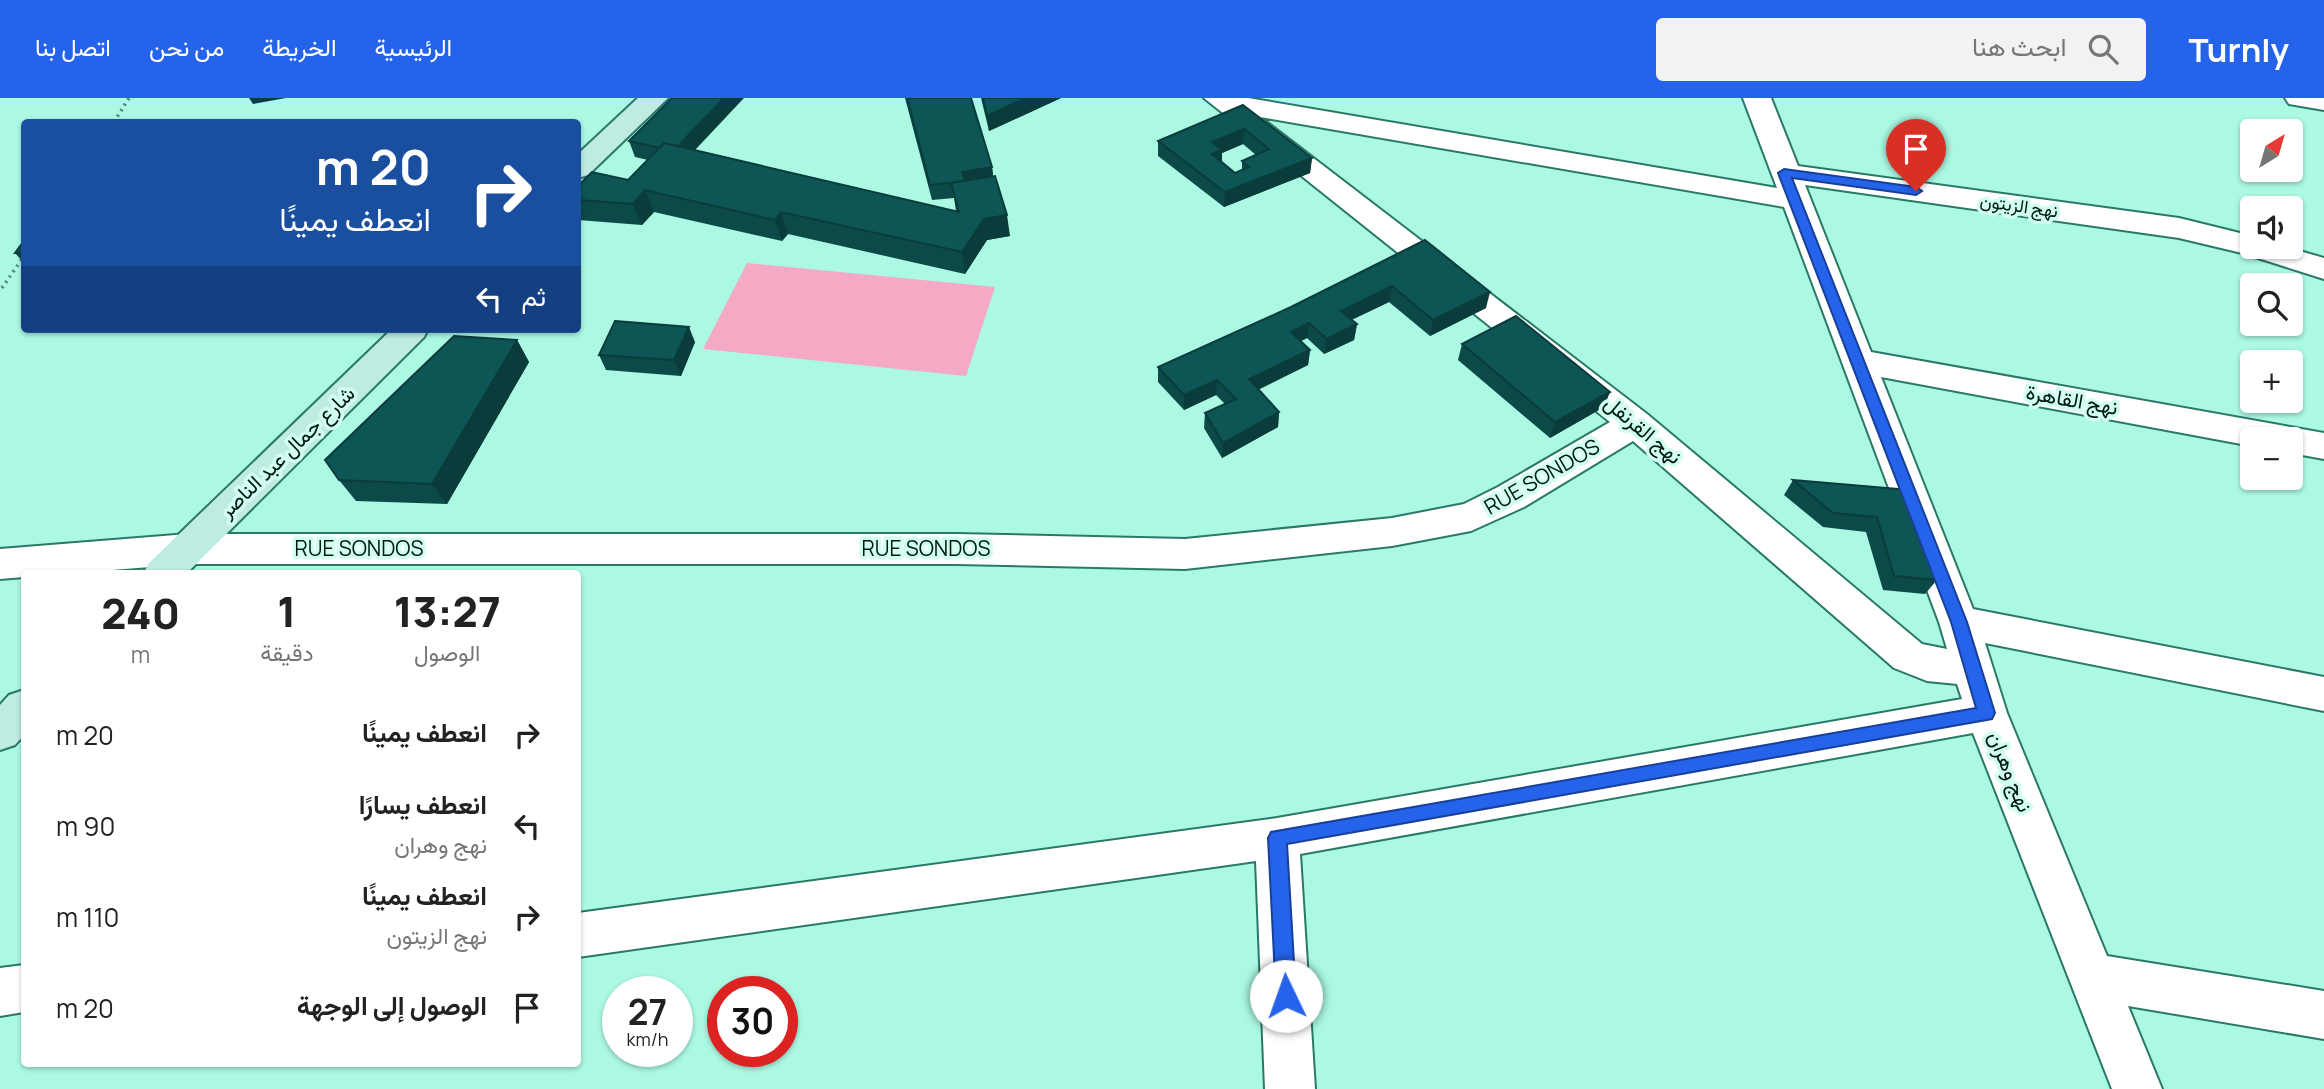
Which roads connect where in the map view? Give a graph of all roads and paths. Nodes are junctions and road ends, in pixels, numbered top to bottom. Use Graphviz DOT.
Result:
graph roads {
  1 [pos="129,98"];
  2 [pos="654,98"];
  3 [pos="1757,98"];
  4 [pos="2299,98"];
  5 [pos="1221,100"];
  6 [pos="2324,102"];
  7 [pos="116,119"];
  8 [pos="581,166"];
  9 [pos="1790,186"];
  10 [pos="2240,244"];
  11 [pos="1419,252"];
  12 [pos="2292,259"];
  13 [pos="21,260"];
  14 [pos="1383,269"];
  15 [pos="2324,269"];
  16 [pos="2,288"];
  17 [pos="408,333"];
  18 [pos="1857,361"];
  19 [pos="1635,423"];
  20 [pos="2240,431"];
  21 [pos="2303,442"];
  22 [pos="2324,446"];
  23 [pos="175,562"];
  24 [pos="0,564"];
  25 [pos="1959,622"];
  26 [pos="1971,668"];
  27 [pos="2324,694"];
  28 [pos="21,711"];
  29 [pos="1986,713"];
  30 [pos="0,732"];
  31 [pos="1277,838"];
  32 [pos="581,934"];
  33 [pos="2092,977"];
  34 [pos="21,989"];
  35 [pos="0,992"];
  36 [pos="2324,1015"];
  37 [pos="1290,1089"];
  38 [pos="2137,1089"];
  1 -- 7 [label="path"];
  2 -- 8 [label="main road"];
  3 -- 9 [label="street, نهج وهران"];
  4 -- 6 [label="street"];
  5 -- 9 [label="street, نهج الزيتون"];
  5 -- 11 [label="street, نهج القرنفل"];
  9 -- 10 [label="street, نهج الزيتون"];
  9 -- 18 [label="street, نهج وهران"];
  11 -- 14 [label="street"];
  11 -- 19 [label="street, نهج القرنفل"];
  12 -- 15 [label="street, نهج الزيتون"];
  13 -- 16 [label="path"];
  17 -- 23 [label="main road, شارع جمال عبد الناصر"];
  18 -- 20 [label="street, نهج القاهرة"];
  18 -- 25 [label="street, نهج وهران"];
  19 -- 23 [label="street, RUE SONDOS"];
  19 -- 26 [label="street, نهج القرنفل"];
  21 -- 22 [label="street, نهج القاهرة"];
  23 -- 24 [label="street, RUE SONDOS"];
  25 -- 26 [label="street, نهج وهران"];
  25 -- 27 [label="street"];
  26 -- 29 [label="street, نهج وهران"];
  28 -- 30 [label="main road"];
  29 -- 31 [label="street"];
  29 -- 33 [label="street, نهج وهران"];
  31 -- 32 [label="street"];
  31 -- 37 [label="street"];
  33 -- 36 [label="street"];
  33 -- 38 [label="street, نهج وهران"];
  34 -- 35 [label="street"];
}
